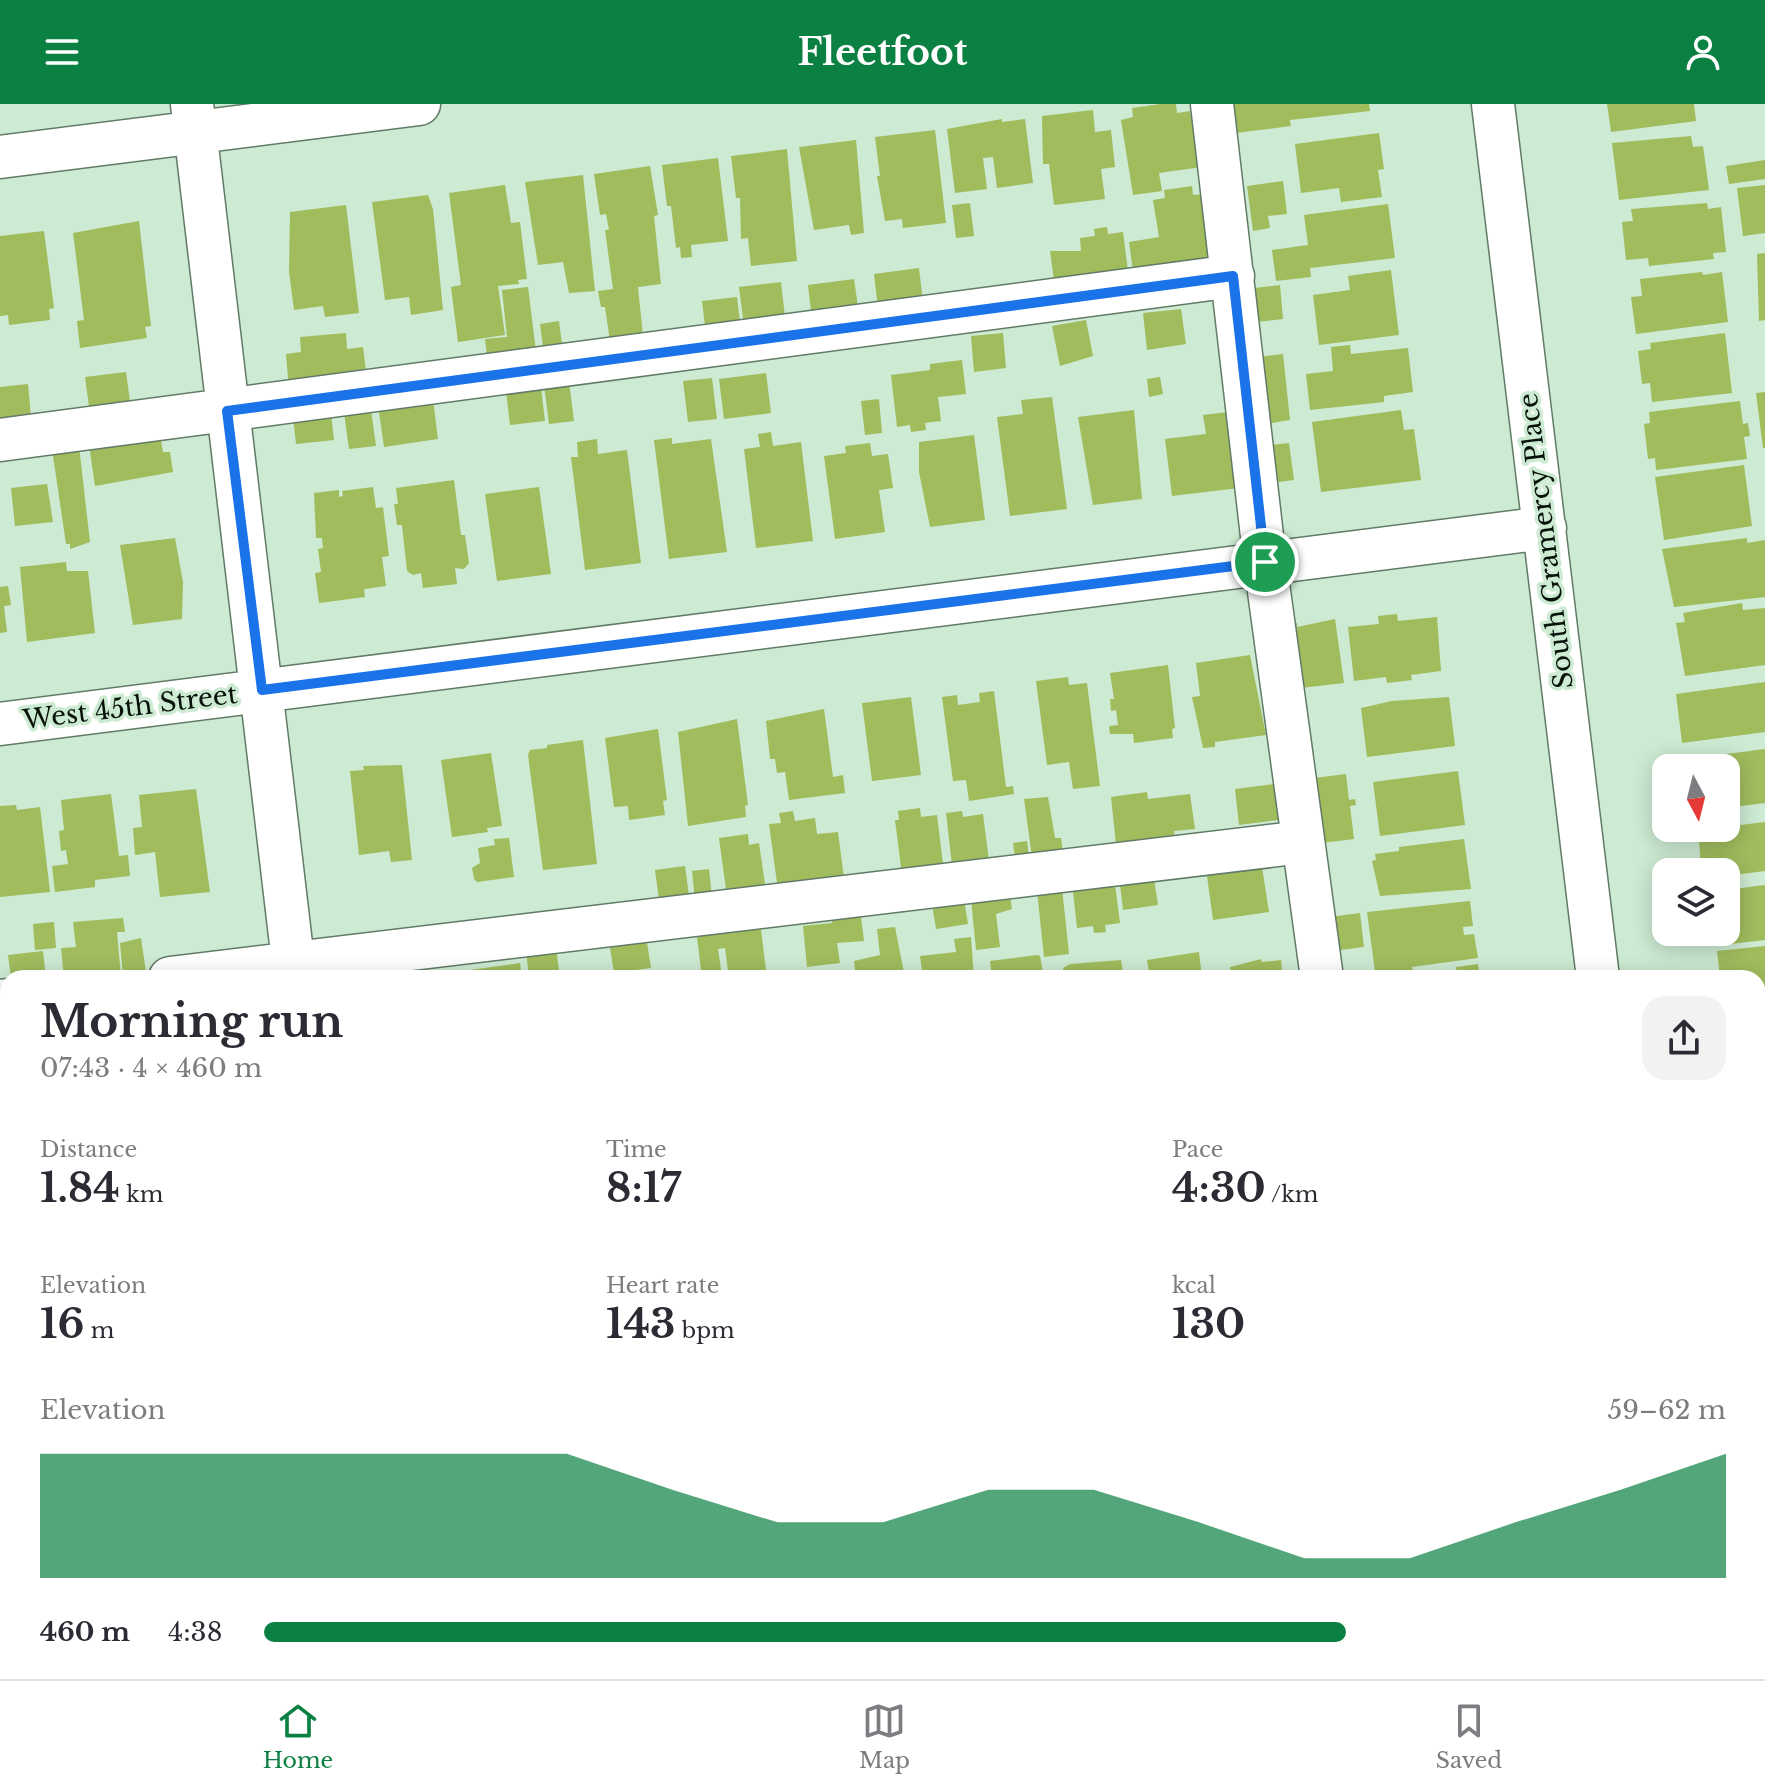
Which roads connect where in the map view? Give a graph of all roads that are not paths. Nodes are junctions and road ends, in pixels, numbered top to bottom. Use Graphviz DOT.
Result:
graph roads {
  1 [pos="419,104"];
  2 [pos="1212,104"];
  3 [pos="1493,104"];
  4 [pos="194,118"];
  5 [pos="0,157"];
  6 [pos="1233,276"];
  7 [pos="227,411"];
  8 [pos="0,440"];
  9 [pos="1545,528"];
  10 [pos="1265,562"];
  11 [pos="262,690"];
  12 [pos="0,724"];
  13 [pos="1303,842"];
  14 [pos="294,970"];
  15 [pos="1321,970"];
  16 [pos="1597,970"];
  1 -- 4 [label="street"];
  2 -- 6 [label="street"];
  3 -- 9 [label="street, South Gramercy Place"];
  4 -- 5 [label="street"];
  4 -- 7 [label="street"];
  6 -- 7 [label="street"];
  6 -- 10 [label="street"];
  7 -- 8 [label="street"];
  7 -- 11 [label="street"];
  9 -- 10 [label="street, West 45th Street"];
  9 -- 16 [label="street, South Gramercy Place"];
  10 -- 11 [label="street, West 45th Street"];
  10 -- 13 [label="street"];
  11 -- 12 [label="street, West 45th Street"];
  11 -- 14 [label="street"];
  13 -- 14 [label="street"];
  13 -- 15 [label="street"];
}
